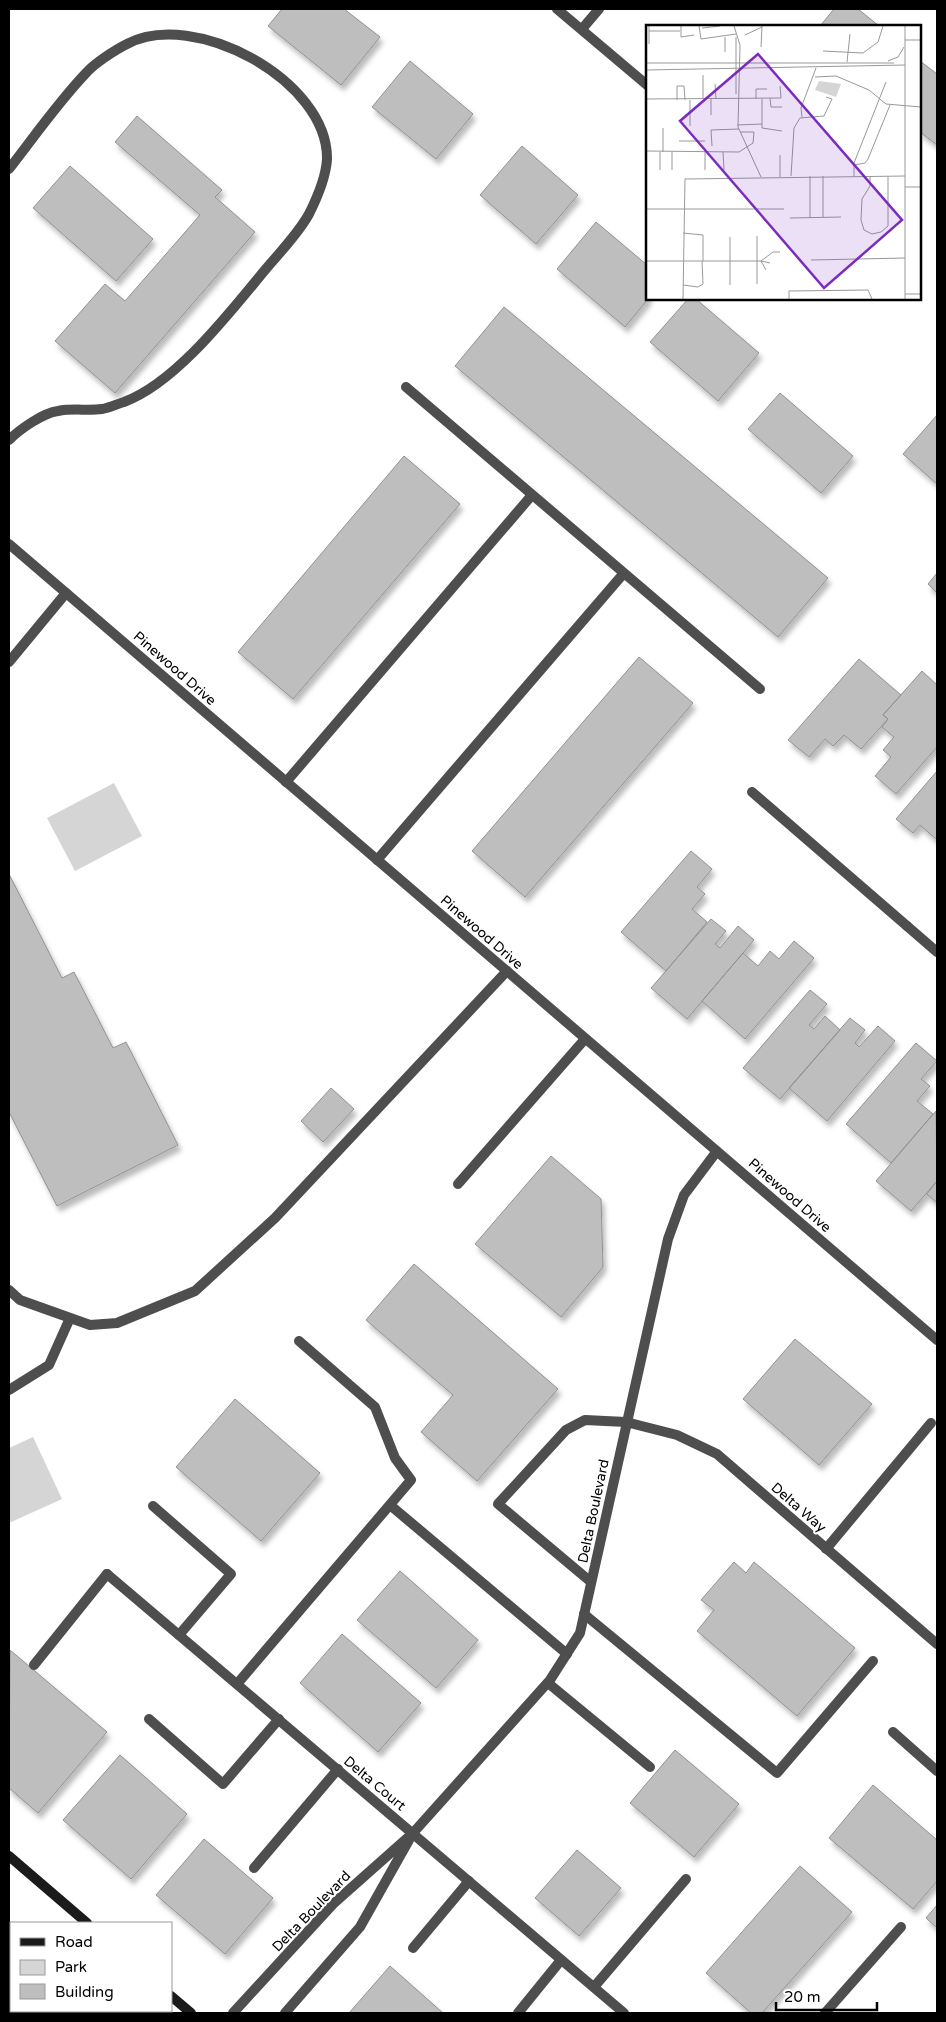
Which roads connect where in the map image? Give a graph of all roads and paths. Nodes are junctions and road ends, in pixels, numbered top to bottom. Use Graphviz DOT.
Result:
graph roads {
  1 [pos="557,9"];
  2 [pos="599,9"];
  3 [pos="582,29"];
  4 [pos="646,84"];
  5 [pos="9,169"];
  6 [pos="406,387"];
  7 [pos="9,440"];
  8 [pos="532,495"];
  9 [pos="9,544"];
  10 [pos="624,573"];
  11 [pos="66,594"];
  12 [pos="9,662"];
  13 [pos="760,689"];
  14 [pos="286,782"];
  15 [pos="752,792"];
  16 [pos="377,860"];
  17 [pos="937,952"];
  18 [pos="506,971"];
  19 [pos="585,1039"];
  20 [pos="717,1151"];
  21 [pos="458,1184"];
  22 [pos="9,1290"];
  23 [pos="70,1318"];
  24 [pos="937,1340"];
  25 [pos="299,1341"];
  26 [pos="9,1390"];
  27 [pos="626,1422"];
  28 [pos="930,1423"];
  29 [pos="390,1505"];
  30 [pos="153,1506"];
  31 [pos="826,1548"];
  32 [pos="591,1582"];
  33 [pos="584,1614"];
  34 [pos="179,1635"];
  35 [pos="937,1644"];
  36 [pos="566,1654"];
  37 [pos="872,1661"];
  38 [pos="34,1665"];
  39 [pos="548,1683"];
  40 [pos="237,1684"];
  41 [pos="149,1719"];
  42 [pos="279,1719"];
  43 [pos="893,1732"];
  44 [pos="650,1767"];
  45 [pos="338,1770"];
  46 [pos="937,1771"];
  47 [pos="413,1833"];
  48 [pos="9,1856"];
  49 [pos="254,1868"];
  50 [pos="686,1879"];
  51 [pos="469,1881"];
  52 [pos="86,1922"];
  53 [pos="901,1927"];
  54 [pos="413,1948"];
  55 [pos="561,1960"];
  56 [pos="594,1987"];
  57 [pos="172,1997"];
  58 [pos="192,2013"];
  59 [pos="233,2013"];
  60 [pos="285,2013"];
  61 [pos="518,2013"];
  62 [pos="624,2013"];
  63 [pos="824,2013"];
  1 -- 3 [label="street"];
  2 -- 3 [label="street"];
  3 -- 4 [label="street"];
  5 -- 7 [label="street"];
  6 -- 8 [label="street"];
  8 -- 10 [label="street"];
  8 -- 14 [label="street"];
  9 -- 11 [label="street, Pinewood Drive"];
  10 -- 13 [label="street"];
  10 -- 16 [label="street"];
  11 -- 12 [label="street"];
  11 -- 14 [label="street, Pinewood Drive"];
  14 -- 16 [label="street, Pinewood Drive"];
  15 -- 17 [label="street"];
  16 -- 18 [label="street, Pinewood Drive"];
  18 -- 19 [label="street, Pinewood Drive"];
  18 -- 23 [label="street"];
  19 -- 20 [label="street, Pinewood Drive"];
  19 -- 21 [label="street"];
  20 -- 24 [label="street, Pinewood Drive"];
  20 -- 27 [label="street, Delta Boulevard"];
  22 -- 23 [label="street"];
  23 -- 26 [label="street"];
  25 -- 29 [label="street"];
  27 -- 31 [label="street, Delta Way"];
  27 -- 32 [label="street, Delta Boulevard"];
  27 -- 32 [label="street, Delta Way"];
  28 -- 31 [label="street"];
  29 -- 36 [label="street"];
  29 -- 40 [label="street"];
  30 -- 34 [label="street"];
  31 -- 35 [label="street, Delta Way"];
  32 -- 33 [label="street, Delta Boulevard"];
  33 -- 36 [label="street, Delta Boulevard"];
  33 -- 37 [label="street"];
  34 -- 38 [label="street, Delta Court"];
  34 -- 40 [label="street, Delta Court"];
  36 -- 39 [label="street, Delta Boulevard"];
  39 -- 44 [label="street"];
  39 -- 47 [label="street, Delta Boulevard"];
  40 -- 42 [label="street, Delta Court"];
  41 -- 42 [label="street"];
  42 -- 45 [label="street, Delta Court"];
  43 -- 46 [label="street"];
  45 -- 47 [label="street, Delta Court"];
  45 -- 49 [label="street"];
  47 -- 51 [label="street, Delta Court"];
  47 -- 59 [label="street, Delta Boulevard"];
  47 -- 60 [label="street, Delta Boulevard"];
  48 -- 52 [label="main road"];
  50 -- 56 [label="street"];
  51 -- 54 [label="street"];
  51 -- 55 [label="street, Delta Court"];
  53 -- 63 [label="street"];
  55 -- 56 [label="street, Delta Court"];
  55 -- 61 [label="street"];
  56 -- 62 [label="street, Delta Court"];
  57 -- 58 [label="main road"];
}
